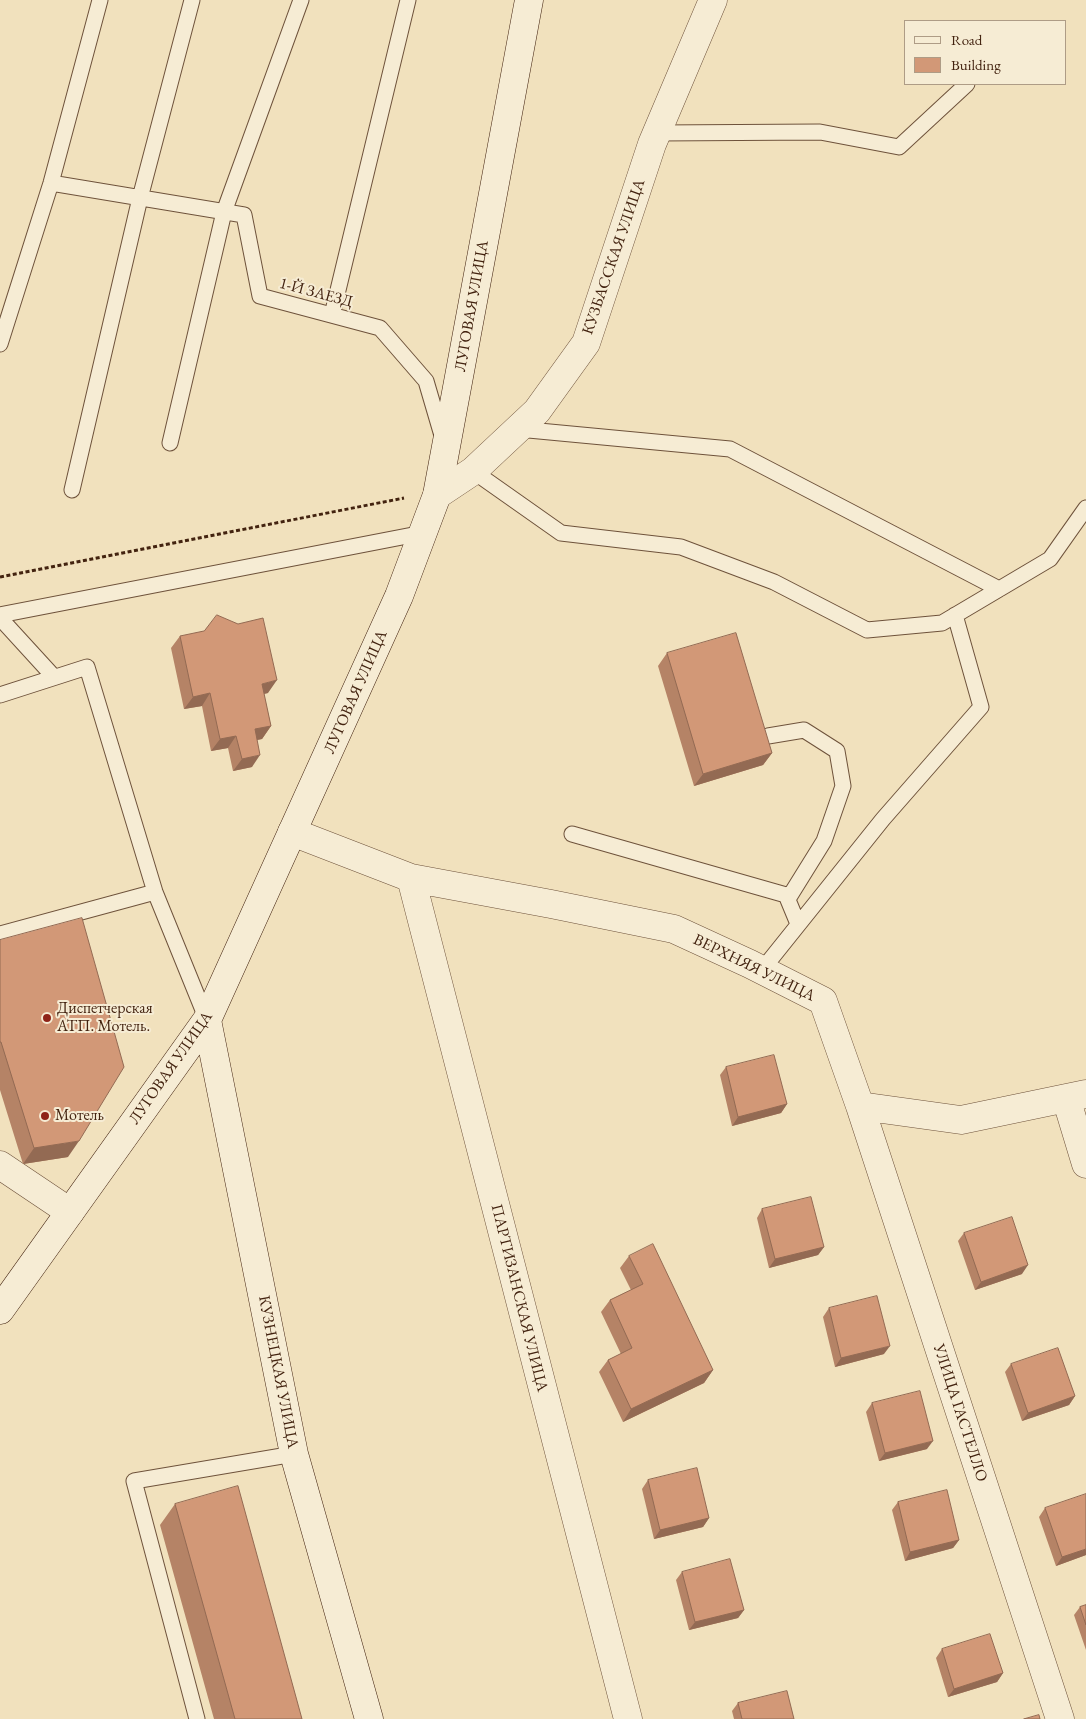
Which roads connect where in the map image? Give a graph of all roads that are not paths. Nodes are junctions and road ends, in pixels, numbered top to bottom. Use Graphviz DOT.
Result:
graph roads {
  1 [pos="100,0"];
  2 [pos="192,0"];
  3 [pos="301,0"];
  4 [pos="408,0"];
  5 [pos="529,0"];
  6 [pos="714,0"];
  7 [pos="966,85"];
  8 [pos="657,133"];
  9 [pos="51,183"];
  10 [pos="140,198"];
  11 [pos="224,212"];
  12 [pos="332,315"];
  13 [pos="0,344"];
  14 [pos="518,429"];
  15 [pos="170,443"];
  16 [pos="446,448"];
  17 [pos="473,471"];
  18 [pos="72,490"];
  19 [pos="437,494"];
  20 [pos="1086,508"];
  21 [pos="422,533"];
  22 [pos="999,590"];
  23 [pos="955,615"];
  24 [pos="0,617"];
  25 [pos="54,677"];
  26 [pos="0,695"];
  27 [pos="768,736"];
  28 [pos="292,832"];
  29 [pos="572,834"];
  30 [pos="411,878"];
  31 [pos="155,892"];
  32 [pos="788,899"];
  33 [pos="798,924"];
  34 [pos="0,934"];
  35 [pos="762,970"];
  36 [pos="207,1020"];
  37 [pos="1076,1096"];
  38 [pos="860,1106"];
  39 [pos="1086,1164"];
  40 [pos="0,1165"];
  41 [pos="70,1212"];
  42 [pos="0,1310"];
  43 [pos="294,1454"];
  44 [pos="197,1719"];
  45 [pos="369,1719"];
  46 [pos="628,1719"];
  47 [pos="1060,1719"];
  1 -- 9 [label="lane"];
  2 -- 10 [label="lane"];
  3 -- 11 [label="lane"];
  4 -- 12 [label="lane"];
  5 -- 16 [label="street, ЛУГОВАЯ УЛИЦА"];
  6 -- 8 [label="street, КУЗБАССКАЯ УЛИЦА"];
  7 -- 8 [label="lane"];
  8 -- 14 [label="street, КУЗБАССКАЯ УЛИЦА"];
  9 -- 10 [label="lane, 1-Й ЗАЕЗД"];
  9 -- 13 [label="lane"];
  10 -- 11 [label="lane, 1-Й ЗАЕЗД"];
  10 -- 18 [label="lane"];
  11 -- 12 [label="lane, 1-Й ЗАЕЗД"];
  11 -- 15 [label="lane"];
  12 -- 16 [label="lane, 1-Й ЗАЕЗД"];
  14 -- 17 [label="street, КУЗБАССКАЯ УЛИЦА"];
  14 -- 22 [label="lane"];
  16 -- 19 [label="street, ЛУГОВАЯ УЛИЦА"];
  17 -- 19 [label="street, КУЗБАССКАЯ УЛИЦА"];
  17 -- 23 [label="lane"];
  19 -- 21 [label="street, ЛУГОВАЯ УЛИЦА"];
  20 -- 22 [label="lane"];
  21 -- 24 [label="lane"];
  21 -- 28 [label="street, ЛУГОВАЯ УЛИЦА"];
  22 -- 23 [label="lane"];
  23 -- 33 [label="lane"];
  24 -- 25 [label="lane"];
  25 -- 26 [label="lane"];
  25 -- 31 [label="lane"];
  27 -- 32 [label="lane"];
  28 -- 30 [label="street, ВЕРХНЯЯ УЛИЦА"];
  28 -- 36 [label="street, ЛУГОВАЯ УЛИЦА"];
  29 -- 32 [label="lane"];
  30 -- 35 [label="street, ВЕРХНЯЯ УЛИЦА"];
  30 -- 46 [label="street, ПАРТИЗАНСКАЯ УЛИЦА"];
  31 -- 34 [label="lane"];
  31 -- 36 [label="lane"];
  32 -- 33 [label="lane"];
  33 -- 35 [label="lane"];
  35 -- 38 [label="street, ВЕРХНЯЯ УЛИЦА"];
  36 -- 41 [label="street, ЛУГОВАЯ УЛИЦА"];
  36 -- 43 [label="street, КУЗНЕЦКАЯ УЛИЦА"];
  37 -- 38 [label="street"];
  37 -- 39 [label="street"];
  38 -- 47 [label="street, УЛИЦА ГАСТЕЛЛО"];
  40 -- 41 [label="street"];
  41 -- 42 [label="street, ЛУГОВАЯ УЛИЦА"];
  43 -- 44 [label="lane"];
  43 -- 45 [label="street, КУЗНЕЦКАЯ УЛИЦА"];
}
